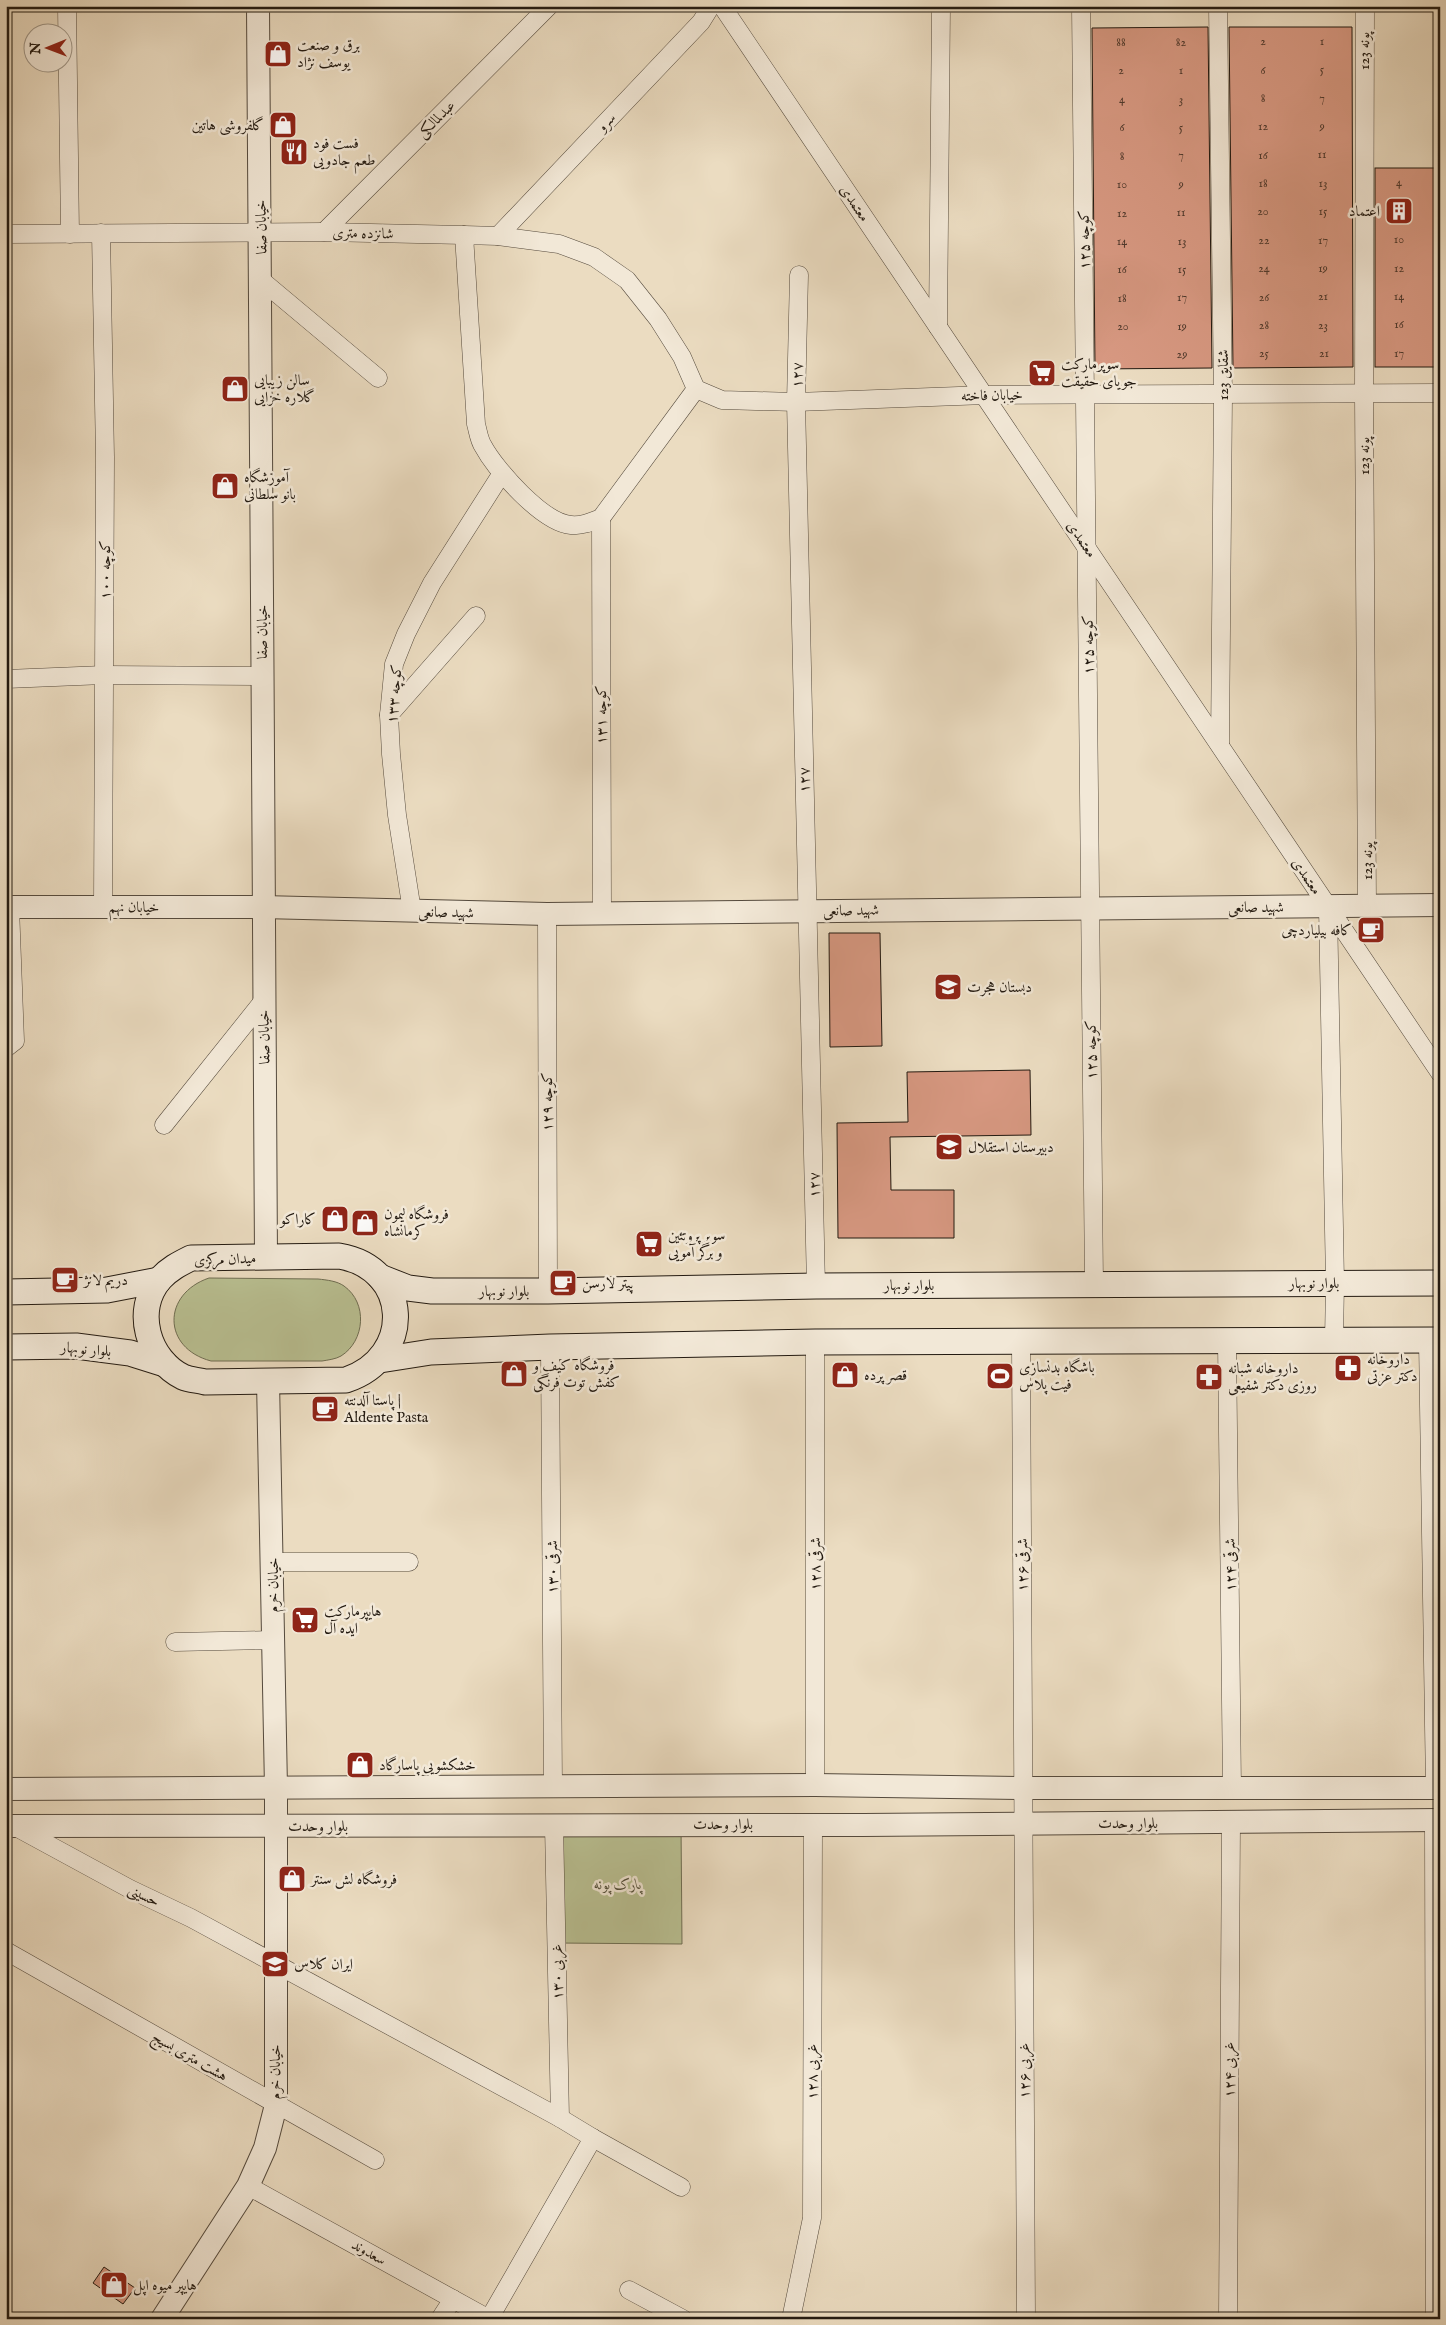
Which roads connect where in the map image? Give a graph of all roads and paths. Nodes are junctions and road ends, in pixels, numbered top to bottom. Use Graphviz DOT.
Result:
graph roads {
  1 [pos="67,6"];
  2 [pos="258,6"];
  3 [pos="549,6"];
  4 [pos="711,6"];
  5 [pos="722,6"];
  6 [pos="940,6"];
  7 [pos="1081,6"];
  8 [pos="1218,6"];
  9 [pos="1364,6"];
  10 [pos="324,232"];
  11 [pos="101,233"];
  12 [pos="261,233"];
  13 [pos="6,234"];
  14 [pos="70,234"];
  15 [pos="464,235"];
  16 [pos="498,236"];
  17 [pos="799,275"];
  18 [pos="261,280"];
  19 [pos="938,327"];
  20 [pos="378,378"];
  21 [pos="696,389"];
  22 [pos="1364,393"];
  23 [pos="1440,393"];
  24 [pos="1085,394"];
  25 [pos="986,395"];
  26 [pos="1223,395"];
  27 [pos="796,402"];
  28 [pos="502,473"];
  29 [pos="601,518"];
  30 [pos="1087,546"];
  31 [pos="476,616"];
  32 [pos="104,675"];
  33 [pos="262,676"];
  34 [pos="6,679"];
  35 [pos="389,714"];
  36 [pos="1220,744"];
  37 [pos="1440,905"];
  38 [pos="1328,906"];
  39 [pos="1367,906"];
  40 [pos="8,907"];
  41 [pos="103,907"];
  42 [pos="262,907"];
  43 [pos="1090,908"];
  44 [pos="412,911"];
  45 [pos="807,911"];
  46 [pos="602,913"];
  47 [pos="547,914"];
  48 [pos="264,1000"];
  49 [pos="6,1048"];
  50 [pos="1440,1073"];
  51 [pos="164,1125"];
  52 [pos="266,1257"];
  53 [pos="380,1276"];
  54 [pos="159,1280"];
  55 [pos="1335,1282"];
  56 [pos="1440,1283"];
  57 [pos="1094,1284"];
  58 [pos="816,1286"];
  59 [pos="548,1291"];
  60 [pos="6,1292"];
  61 [pos="1434,1340"];
  62 [pos="1334,1341"];
  63 [pos="815,1342"];
  64 [pos="1020,1342"];
  65 [pos="1227,1342"];
  66 [pos="6,1347"];
  67 [pos="550,1347"];
  68 [pos="380,1360"];
  69 [pos="165,1364"];
  70 [pos="268,1381"];
  71 [pos="273,1562"];
  72 [pos="409,1562"];
  73 [pos="273,1640"];
  74 [pos="175,1642"];
  75 [pos="815,1785"];
  76 [pos="553,1786"];
  77 [pos="276,1788"];
  78 [pos="1022,1788"];
  79 [pos="1232,1788"];
  80 [pos="1438,1788"];
  81 [pos="6,1789"];
  82 [pos="1437,1820"];
  83 [pos="1231,1822"];
  84 [pos="1022,1823"];
  85 [pos="813,1824"];
  86 [pos="554,1825"];
  87 [pos="10,1826"];
  88 [pos="276,1826"];
  89 [pos="8,1954"];
  90 [pos="275,1964"];
  91 [pos="276,2105"];
  92 [pos="560,2118"];
  93 [pos="593,2138"];
  94 [pos="375,2160"];
  95 [pos="248,2186"];
  96 [pos="680,2187"];
  97 [pos="629,2290"];
  98 [pos="453,2299"];
  99 [pos="162,2319"];
  100 [pos="440,2319"];
  101 [pos="489,2319"];
  102 [pos="683,2319"];
  103 [pos="791,2319"];
  104 [pos="1026,2319"];
  105 [pos="1228,2319"];
  106 [pos="1435,2319"];
  1 -- 14 [label="street"];
  2 -- 12 [label="street, خیابان صفا"];
  3 -- 10 [label="street, عبدلمالکی"];
  4 -- 16 [label="street, سرو"];
  5 -- 19 [label="street, معتمدی"];
  6 -- 19 [label="street"];
  7 -- 24 [label="street, کوچه ۱۲۵"];
  8 -- 26 [label="street, 123 شقایق"];
  9 -- 22 [label="street, 123 پونه"];
  10 -- 12 [label="street, شانزده متری"];
  10 -- 15 [label="street, شانزده متری"];
  11 -- 12 [label="street, شانزده متری"];
  11 -- 14 [label="street, شانزده متری"];
  11 -- 32 [label="street, کوچه ۱۰۰"];
  12 -- 18 [label="street, خیابان صفا"];
  13 -- 14 [label="street, شانزده متری"];
  15 -- 16 [label="street, شانزده متری"];
  15 -- 28 [label="street"];
  16 -- 21 [label="street, شانزده متری"];
  17 -- 27 [label="street, ۱۲۷"];
  18 -- 20 [label="street"];
  18 -- 33 [label="street, خیابان صفا"];
  19 -- 25 [label="street, معتمدی"];
  21 -- 27 [label="street, خیابان فاخته"];
  21 -- 29 [label="street"];
  22 -- 23 [label="street, خیابان فاخته"];
  22 -- 26 [label="street, خیابان فاخته"];
  22 -- 39 [label="street, 123 پونه"];
  24 -- 25 [label="street, خیابان فاخته"];
  24 -- 26 [label="street, خیابان فاخته"];
  24 -- 30 [label="street, کوچه ۱۲۵"];
  25 -- 27 [label="street, خیابان فاخته"];
  25 -- 30 [label="street, معتمدی"];
  26 -- 36 [label="street, 123 شقایق"];
  27 -- 45 [label="street, ۱۲۷"];
  28 -- 29 [label="street"];
  28 -- 35 [label="street, کوچه ۱۳۳"];
  29 -- 46 [label="street, کوچه ۱۳۱"];
  30 -- 36 [label="street, معتمدی"];
  30 -- 43 [label="street, کوچه ۱۲۵"];
  31 -- 35 [label="street"];
  32 -- 33 [label="street"];
  32 -- 34 [label="street"];
  32 -- 41 [label="street, کوچه ۱۰۰"];
  33 -- 42 [label="street, خیابان صفا"];
  35 -- 44 [label="street, کوچه ۱۳۳"];
  36 -- 38 [label="street, معتمدی"];
  37 -- 39 [label="street, شهید صانعی"];
  38 -- 39 [label="street, شهید صانعی"];
  38 -- 43 [label="street, شهید صانعی"];
  38 -- 50 [label="street, معتمدی"];
  38 -- 55 [label="street"];
  40 -- 41 [label="street, خیابان نهم"];
  40 -- 49 [label="street"];
  41 -- 42 [label="street, خیابان نهم"];
  42 -- 44 [label="street, شهید صانعی"];
  42 -- 48 [label="street, خیابان صفا"];
  43 -- 45 [label="street, شهید صانعی"];
  43 -- 57 [label="street, کوچه ۱۲۵"];
  44 -- 47 [label="street, شهید صانعی"];
  45 -- 46 [label="street, شهید صانعی"];
  45 -- 58 [label="street, ۱۲۷"];
  46 -- 47 [label="street, شهید صانعی"];
  47 -- 59 [label="street, کوچه ۱۲۹"];
  48 -- 51 [label="street"];
  48 -- 52 [label="street, خیابان صفا"];
  52 -- 53 [label="main road, میدان مرکزی"];
  52 -- 54 [label="main road, میدان مرکزی"];
  53 -- 59 [label="main road, بلوار نوبهار"];
  53 -- 68 [label="main road, میدان مرکزی"];
  54 -- 60 [label="main road"];
  54 -- 69 [label="main road, میدان مرکزی"];
  55 -- 56 [label="main road, بلوار نوبهار"];
  55 -- 57 [label="main road, بلوار نوبهار"];
  55 -- 62 [label="street"];
  57 -- 58 [label="main road, بلوار نوبهار"];
  58 -- 59 [label="main road, بلوار نوبهار"];
  61 -- 62 [label="main road"];
  61 -- 80 [label="street"];
  62 -- 65 [label="main road"];
  63 -- 64 [label="main road"];
  63 -- 67 [label="main road"];
  63 -- 75 [label="street, ۱۲۸ شرقی"];
  64 -- 65 [label="main road"];
  64 -- 78 [label="street, ۱۲۶ شرقی"];
  65 -- 79 [label="street, ۱۲۴ شرقی"];
  66 -- 69 [label="main road, بلوار نوبهار"];
  67 -- 68 [label="main road"];
  67 -- 76 [label="street, ۱۳۰ شرقی"];
  68 -- 70 [label="main road, میدان مرکزی"];
  69 -- 70 [label="main road, میدان مرکزی"];
  70 -- 71 [label="street, خیابان خرم"];
  71 -- 72 [label="street"];
  71 -- 73 [label="street, خیابان خرم"];
  73 -- 74 [label="street"];
  73 -- 77 [label="street, خیابان خرم"];
  75 -- 76 [label="street"];
  75 -- 78 [label="street"];
  76 -- 77 [label="street"];
  77 -- 81 [label="street"];
  77 -- 88 [label="street, خیابان خرم"];
  78 -- 79 [label="street"];
  78 -- 84 [label="street, ۱۲۶ شرقی"];
  79 -- 80 [label="street"];
  82 -- 83 [label="street, بلوار وحدت"];
  82 -- 106 [label="street"];
  83 -- 84 [label="street, بلوار وحدت"];
  83 -- 105 [label="street, ۱۲۴ غربی"];
  84 -- 85 [label="street, بلوار وحدت"];
  84 -- 104 [label="street, ۱۲۶ غربی"];
  85 -- 86 [label="street, بلوار وحدت"];
  85 -- 103 [label="street, ۱۲۸ غربی"];
  86 -- 88 [label="street, بلوار وحدت"];
  86 -- 92 [label="street, ۱۳۰ غربی"];
  87 -- 88 [label="street, بلوار وحدت"];
  87 -- 90 [label="street, حسینی"];
  88 -- 90 [label="street, خیابان خرم"];
  89 -- 91 [label="street, هشت متری بسیج"];
  90 -- 91 [label="street, خیابان خرم"];
  90 -- 92 [label="street, حسینی"];
  91 -- 94 [label="street, هشت متری بسیج"];
  91 -- 95 [label="street, خیابان خرم"];
  92 -- 93 [label="street, حسینی"];
  93 -- 96 [label="street, حسینی"];
  93 -- 101 [label="street"];
  95 -- 98 [label="street, سعدوند"];
  95 -- 99 [label="street, خیابان خرم"];
  97 -- 102 [label="street"];
  98 -- 100 [label="street"];
  98 -- 101 [label="street, سعدوند"];
}
